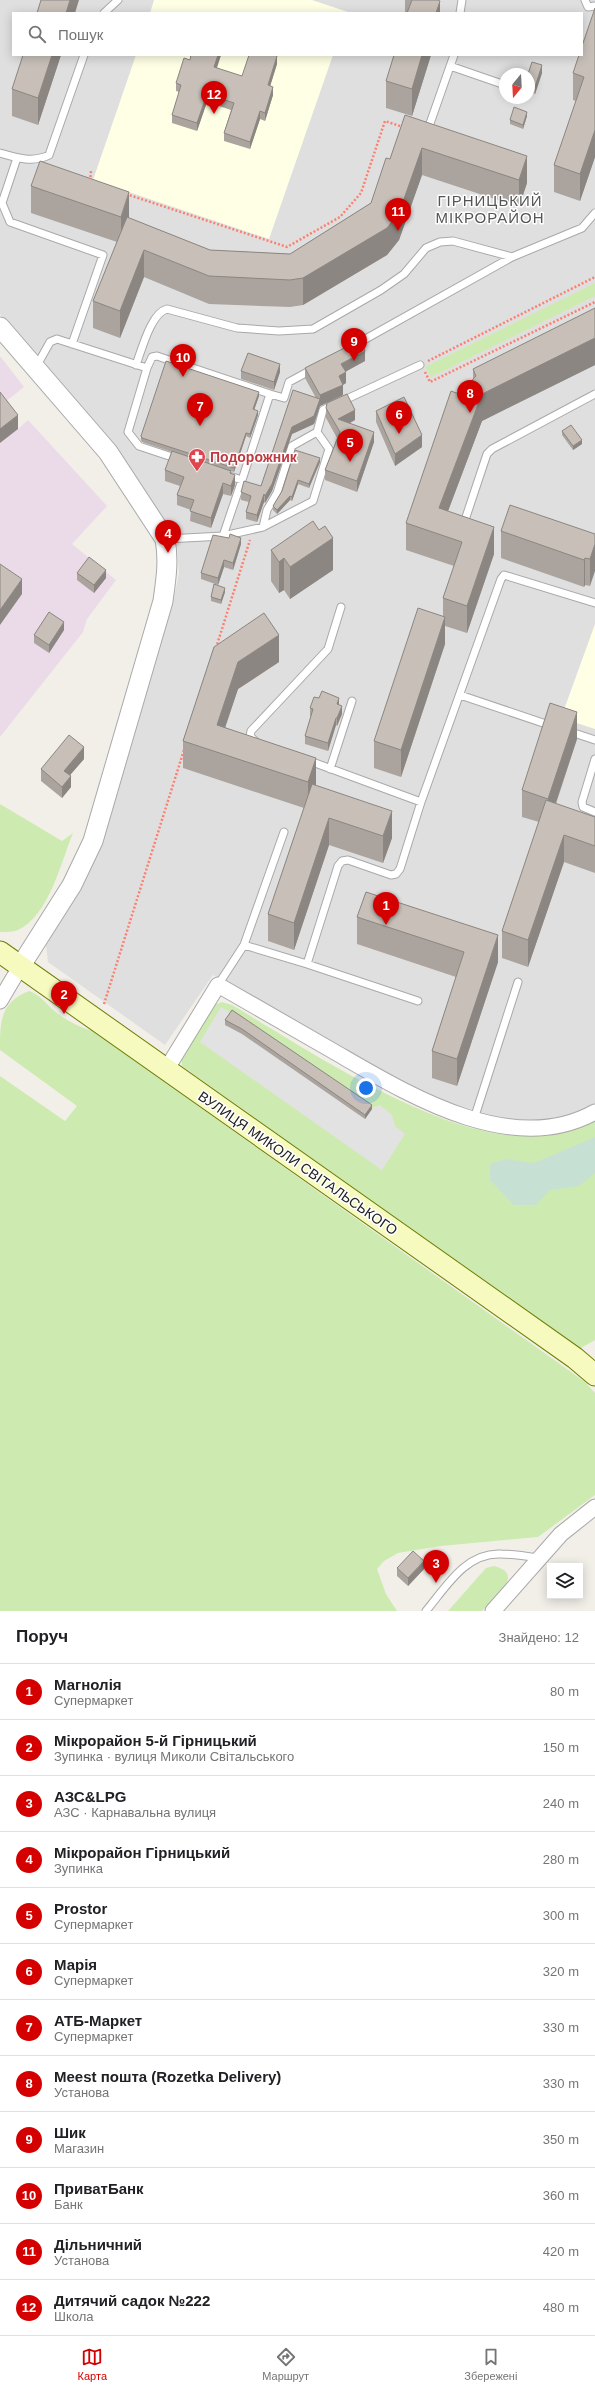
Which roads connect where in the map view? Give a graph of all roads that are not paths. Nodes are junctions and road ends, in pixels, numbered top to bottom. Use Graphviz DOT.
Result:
graph roads {
  1 [pos="118,0"];
  2 [pos="462,0"];
  3 [pos="585,0"];
  4 [pos="595,6"];
  5 [pos="105,12"];
  6 [pos="460,12"];
  7 [pos="84,56"];
  8 [pos="454,56"];
  9 [pos="450,66"];
  10 [pos="499,83"];
  11 [pos="427,134"];
  12 [pos="0,153"];
  13 [pos="17,158"];
  14 [pos="595,213"];
  15 [pos="512,256"];
  16 [pos="0,327"];
  17 [pos="72,344"];
  18 [pos="343,352"];
  19 [pos="323,363"];
  20 [pos="136,365"];
  21 [pos="420,365"];
  22 [pos="35,368"];
  23 [pos="147,368"];
  24 [pos="270,394"];
  25 [pos="595,394"];
  26 [pos="316,432"];
  27 [pos="183,461"];
  28 [pos="220,473"];
  29 [pos="242,480"];
  30 [pos="263,527"];
  31 [pos="462,530"];
  32 [pos="223,536"];
  33 [pos="165,539"];
  34 [pos="595,603"];
  35 [pos="341,607"];
  36 [pos="460,695"];
  37 [pos="352,701"];
  38 [pos="595,740"];
  39 [pos="260,743"];
  40 [pos="302,758"];
  41 [pos="595,759"];
  42 [pos="330,768"];
  43 [pos="422,802"];
  44 [pos="595,812"];
  45 [pos="284,832"];
  46 [pos="244,945"];
  47 [pos="0,952"];
  48 [pos="307,964"];
  49 [pos="20,967"];
  50 [pos="518,982"];
  51 [pos="218,985"];
  52 [pos="0,1001"];
  53 [pos="418,1001"];
  54 [pos="166,1070"];
  55 [pos="595,1112"];
  56 [pos="474,1119"];
  57 [pos="595,1375"];
  58 [pos="595,1507"];
  59 [pos="538,1558"];
  60 [pos="426,1611"];
  61 [pos="493,1611"];
  1 -- 5 [label="lane"];
  2 -- 6 [label="lane"];
  3 -- 4 [label="lane"];
  7 -- 13 [label="lane"];
  8 -- 9 [label="lane"];
  9 -- 10 [label="lane"];
  9 -- 11 [label="lane"];
  12 -- 13 [label="lane"];
  13 -- 17 [label="lane"];
  14 -- 15 [label="lane"];
  15 -- 18 [label="lane"];
  15 -- 20 [label="lane"];
  16 -- 22 [label="street"];
  17 -- 20 [label="lane"];
  17 -- 22 [label="lane"];
  19 -- 24 [label="lane"];
  20 -- 23 [label="lane"];
  21 -- 26 [label="lane"];
  22 -- 33 [label="street"];
  23 -- 24 [label="lane"];
  23 -- 27 [label="lane"];
  24 -- 29 [label="lane"];
  25 -- 31 [label="lane"];
  26 -- 30 [label="lane"];
  26 -- 30 [label="lane"];
  28 -- 29 [label="lane"];
  29 -- 32 [label="lane"];
  30 -- 32 [label="lane"];
  32 -- 33 [label="lane"];
  33 -- 49 [label="street"];
  34 -- 36 [label="lane"];
  35 -- 39 [label="lane"];
  36 -- 38 [label="lane"];
  36 -- 43 [label="lane"];
  37 -- 42 [label="lane"];
  40 -- 42 [label="lane"];
  41 -- 44 [label="lane"];
  42 -- 43 [label="lane"];
  43 -- 48 [label="lane"];
  45 -- 46 [label="lane"];
  46 -- 48 [label="lane"];
  46 -- 51 [label="lane"];
  47 -- 49 [label="main road, ВУЛИЦЯ МИКОЛИ СВІТАЛЬСЬКОГО"];
  48 -- 53 [label="lane"];
  49 -- 52 [label="street"];
  49 -- 54 [label="main road, ВУЛИЦЯ МИКОЛИ СВІТАЛЬСЬКОГО"];
  50 -- 56 [label="lane"];
  51 -- 54 [label="street"];
  51 -- 56 [label="street"];
  54 -- 57 [label="main road, ВУЛИЦЯ МИКОЛИ СВІТАЛЬСЬКОГО"];
  55 -- 56 [label="street"];
  58 -- 59 [label="street"];
  59 -- 60 [label="lane"];
  59 -- 61 [label="street"];
}
